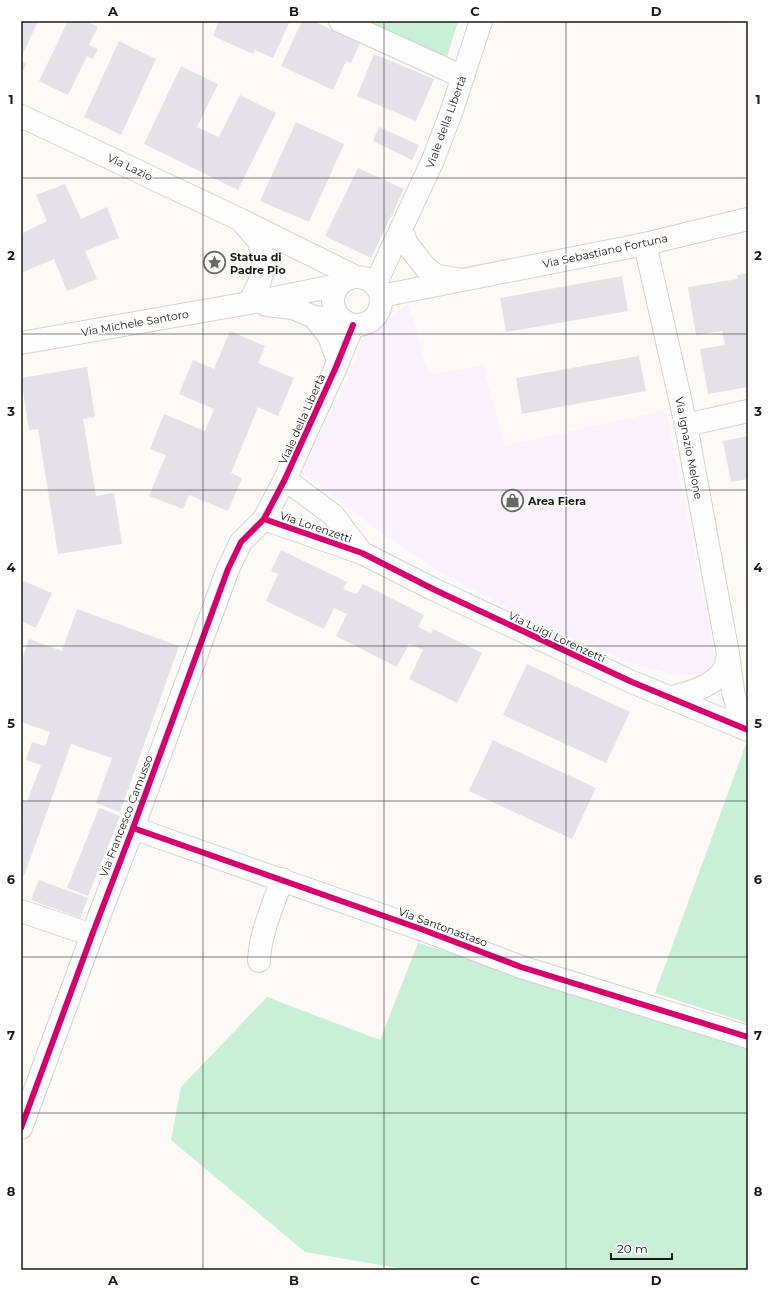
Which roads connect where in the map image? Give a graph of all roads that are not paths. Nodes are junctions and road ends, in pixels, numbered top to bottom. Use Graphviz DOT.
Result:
graph roads {
  1 [pos="340,21"];
  2 [pos="481,21"];
  3 [pos="463,77"];
  4 [pos="21,116"];
  5 [pos="239,219"];
  6 [pos="748,219"];
  7 [pos="401,229"];
  8 [pos="645,244"];
  9 [pos="462,280"];
  10 [pos="363,286"];
  11 [pos="249,303"];
  12 [pos="314,317"];
  13 [pos="348,323"];
  14 [pos="21,343"];
  15 [pos="338,361"];
  16 [pos="748,411"];
  17 [pos="686,425"];
  18 [pos="285,479"];
  19 [pos="264,519"];
  20 [pos="362,553"];
  21 [pos="728,654"];
  22 [pos="671,698"];
  23 [pos="745,729"];
  24 [pos="133,828"];
  25 [pos="282,880"];
  26 [pos="21,911"];
  27 [pos="92,934"];
  28 [pos="260,961"];
  29 [pos="748,1037"];
  30 [pos="21,1128"];
  1 -- 3 [label="street"];
  2 -- 3 [label="street, Viale della Libertà"];
  3 -- 7 [label="street, Viale della Libertà"];
  4 -- 5 [label="street, Via Lazio"];
  5 -- 10 [label="street, Via Lazio"];
  5 -- 11 [label="street, Via Lazio"];
  6 -- 8 [label="street, Via Sebastiano Fortuna"];
  7 -- 9 [label="street, Via Sebastiano Fortuna"];
  7 -- 10 [label="street, Viale della Libertà"];
  8 -- 9 [label="street, Via Sebastiano Fortuna"];
  8 -- 17 [label="street, Via Ignazio Melone"];
  9 -- 10 [label="street, Via Sebastiano Fortuna"];
  10 -- 11 [label="street, Via Michele Santoro"];
  10 -- 13 [label="street, Viale della Libertà"];
  10 -- 13 [label="street, Viale della Libertà"];
  11 -- 12 [label="street, Via Michele Santoro"];
  11 -- 14 [label="street, Via Michele Santoro"];
  12 -- 13 [label="street, Via Michele Santoro"];
  12 -- 15 [label="street, Via Michele Santoro"];
  13 -- 15 [label="street, Viale della Libertà"];
  15 -- 18 [label="street, Viale della Libertà"];
  16 -- 17 [label="street"];
  17 -- 21 [label="street, Via Ignazio Melone"];
  18 -- 19 [label="street, Viale della Libertà"];
  18 -- 20 [label="street, Via Lorenzetti"];
  19 -- 20 [label="street, Via Lorenzetti"];
  19 -- 24 [label="street, Via Francesco Camusso"];
  20 -- 22 [label="street, Via Luigi Lorenzetti"];
  21 -- 22 [label="street, Via Ignazio Melone"];
  21 -- 23 [label="street, Via Ignazio Melone"];
  22 -- 23 [label="street, Via Luigi Lorenzetti"];
  24 -- 25 [label="street, Via Santonastaso"];
  24 -- 27 [label="street, Via Francesco Camusso"];
  25 -- 28 [label="street"];
  25 -- 29 [label="street, Via Santonastaso"];
  26 -- 27 [label="street"];
  27 -- 30 [label="street, Via Francesco Camusso"];
}
